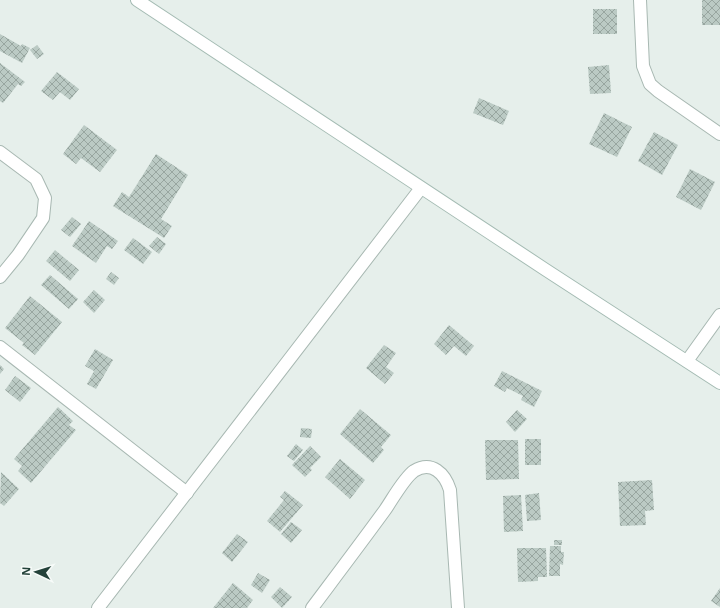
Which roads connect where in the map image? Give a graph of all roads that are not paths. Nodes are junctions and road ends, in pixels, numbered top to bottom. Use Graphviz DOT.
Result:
graph roads {
  1 [pos="137,0"];
  2 [pos="640,0"];
  3 [pos="720,134"];
  4 [pos="0,152"];
  5 [pos="421,188"];
  6 [pos="0,277"];
  7 [pos="720,315"];
  8 [pos="0,347"];
  9 [pos="687,361"];
  10 [pos="720,383"];
  11 [pos="187,493"];
  12 [pos="98,608"];
  13 [pos="312,608"];
  14 [pos="458,608"];
  1 -- 5 [label="street"];
  2 -- 3 [label="street"];
  4 -- 6 [label="street"];
  5 -- 9 [label="street"];
  5 -- 11 [label="street"];
  7 -- 9 [label="street"];
  8 -- 11 [label="street"];
  9 -- 10 [label="street"];
  11 -- 12 [label="street"];
  13 -- 14 [label="street"];
}
